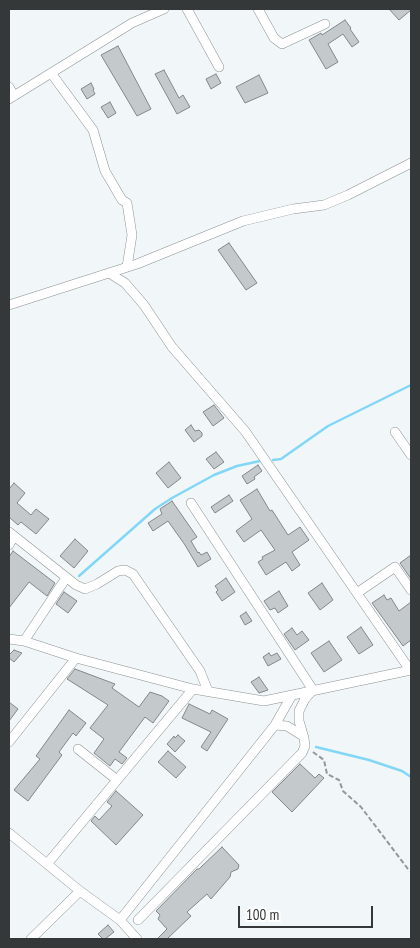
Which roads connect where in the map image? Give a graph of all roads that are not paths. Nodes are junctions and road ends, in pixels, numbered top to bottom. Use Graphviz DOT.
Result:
graph roads {
  1 [pos="164,9"];
  2 [pos="187,9"];
  3 [pos="258,9"];
  4 [pos="325,24"];
  5 [pos="219,67"];
  6 [pos="51,73"];
  7 [pos="9,87"];
  8 [pos="12,97"];
  9 [pos="411,163"];
  10 [pos="127,267"];
  11 [pos="109,273"];
  12 [pos="9,306"];
  13 [pos="395,432"];
  14 [pos="411,455"];
  15 [pos="191,502"];
  16 [pos="12,534"];
  17 [pos="9,545"];
  18 [pos="66,578"];
  19 [pos="411,590"];
  20 [pos="357,593"];
  21 [pos="9,639"];
  22 [pos="24,641"];
  23 [pos="76,658"];
  24 [pos="410,670"];
  25 [pos="193,689"];
  26 [pos="313,690"];
  27 [pos="208,691"];
  28 [pos="292,695"];
  29 [pos="274,725"];
  30 [pos="9,742"];
  31 [pos="305,742"];
  32 [pos="78,749"];
  33 [pos="117,780"];
  34 [pos="9,833"];
  35 [pos="47,864"];
  36 [pos="80,891"];
  37 [pos="120,920"];
  38 [pos="138,920"];
  39 [pos="31,939"];
  40 [pos="137,939"];
  1 -- 6 [label="street"];
  2 -- 5 [label="street"];
  3 -- 4 [label="street"];
  6 -- 8 [label="street"];
  6 -- 10 [label="street"];
  7 -- 8 [label="street"];
  9 -- 10 [label="street"];
  10 -- 11 [label="street"];
  11 -- 12 [label="street"];
  11 -- 20 [label="street"];
  13 -- 14 [label="street"];
  15 -- 26 [label="street"];
  16 -- 17 [label="street"];
  16 -- 18 [label="street"];
  18 -- 22 [label="street"];
  18 -- 27 [label="street"];
  19 -- 20 [label="street"];
  20 -- 24 [label="street"];
  21 -- 22 [label="street"];
  22 -- 23 [label="street"];
  23 -- 25 [label="street"];
  23 -- 30 [label="street"];
  24 -- 26 [label="street"];
  25 -- 27 [label="street"];
  25 -- 33 [label="street"];
  26 -- 28 [label="street"];
  26 -- 31 [label="street"];
  27 -- 28 [label="street"];
  28 -- 29 [label="street"];
  29 -- 31 [label="street"];
  29 -- 37 [label="street"];
  31 -- 38 [label="street"];
  32 -- 33 [label="street"];
  33 -- 35 [label="street"];
  34 -- 35 [label="street"];
  35 -- 36 [label="street"];
  36 -- 37 [label="street"];
  36 -- 39 [label="street"];
  37 -- 40 [label="street"];
}
